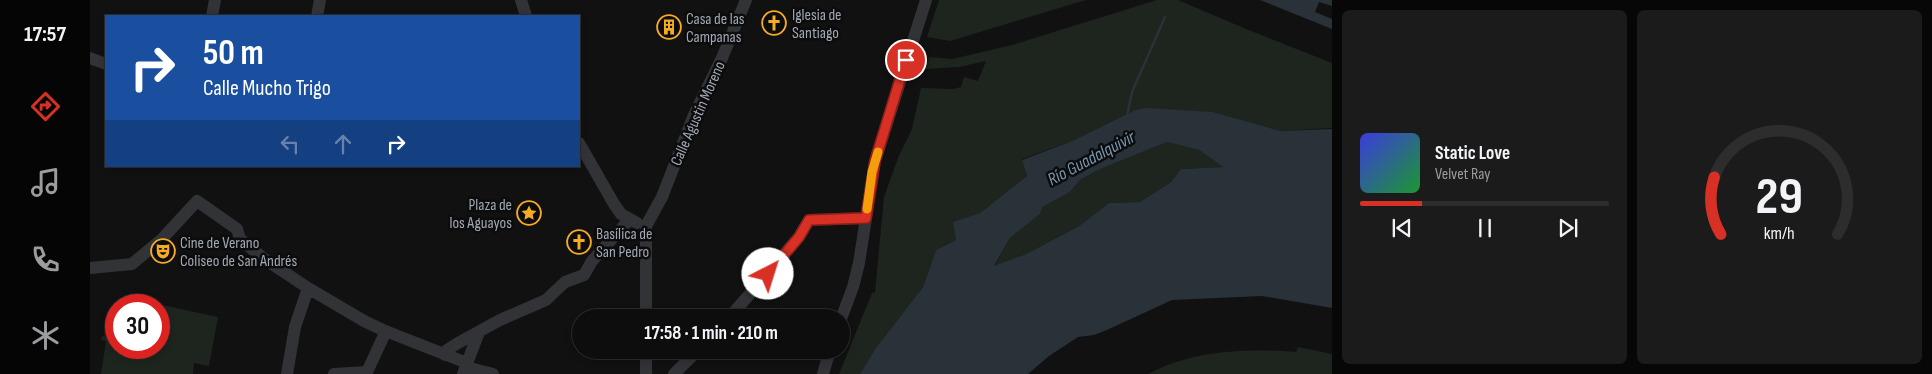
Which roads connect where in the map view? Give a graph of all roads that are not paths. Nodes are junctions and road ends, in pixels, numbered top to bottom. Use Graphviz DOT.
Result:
graph roads {
  1 [pos="215,0"];
  2 [pos="320,0"];
  3 [pos="521,0"];
  4 [pos="746,0"];
  5 [pos="926,0"];
  6 [pos="212,15"];
  7 [pos="317,15"];
  8 [pos="526,15"];
  9 [pos="90,58"];
  10 [pos="105,64"];
  11 [pos="580,146"];
  12 [pos="866,218"];
  13 [pos="629,220"];
  14 [pos="646,226"];
  15 [pos="90,268"];
  16 [pos="308,288"];
  17 [pos="646,309"];
  18 [pos="737,309"];
  19 [pos="845,309"];
  20 [pos="386,332"];
  21 [pos="479,332"];
  22 [pos="445,355"];
  23 [pos="646,359"];
  24 [pos="689,359"];
  25 [pos="827,359"];
  26 [pos="465,368"];
  27 [pos="287,374"];
  28 [pos="334,374"];
  29 [pos="493,374"];
  30 [pos="646,374"];
  31 [pos="674,374"];
  32 [pos="823,374"];
  1 -- 6 [label="street"];
  2 -- 7 [label="street"];
  3 -- 8 [label="street"];
  4 -- 14 [label="street, Calle Agustín Moreno"];
  5 -- 12 [label="street"];
  9 -- 10 [label="street"];
  11 -- 13 [label="street"];
  12 -- 18 [label="street"];
  12 -- 19 [label="street"];
  13 -- 14 [label="street"];
  13 -- 21 [label="street"];
  14 -- 17 [label="street"];
  15 -- 16 [label="street"];
  16 -- 20 [label="street"];
  16 -- 27 [label="street"];
  20 -- 22 [label="street"];
  20 -- 28 [label="street"];
  21 -- 22 [label="street"];
  21 -- 26 [label="street"];
  22 -- 26 [label="street"];
  23 -- 30 [label="street"];
  24 -- 31 [label="street"];
  25 -- 32 [label="street"];
  26 -- 29 [label="street"];
}
